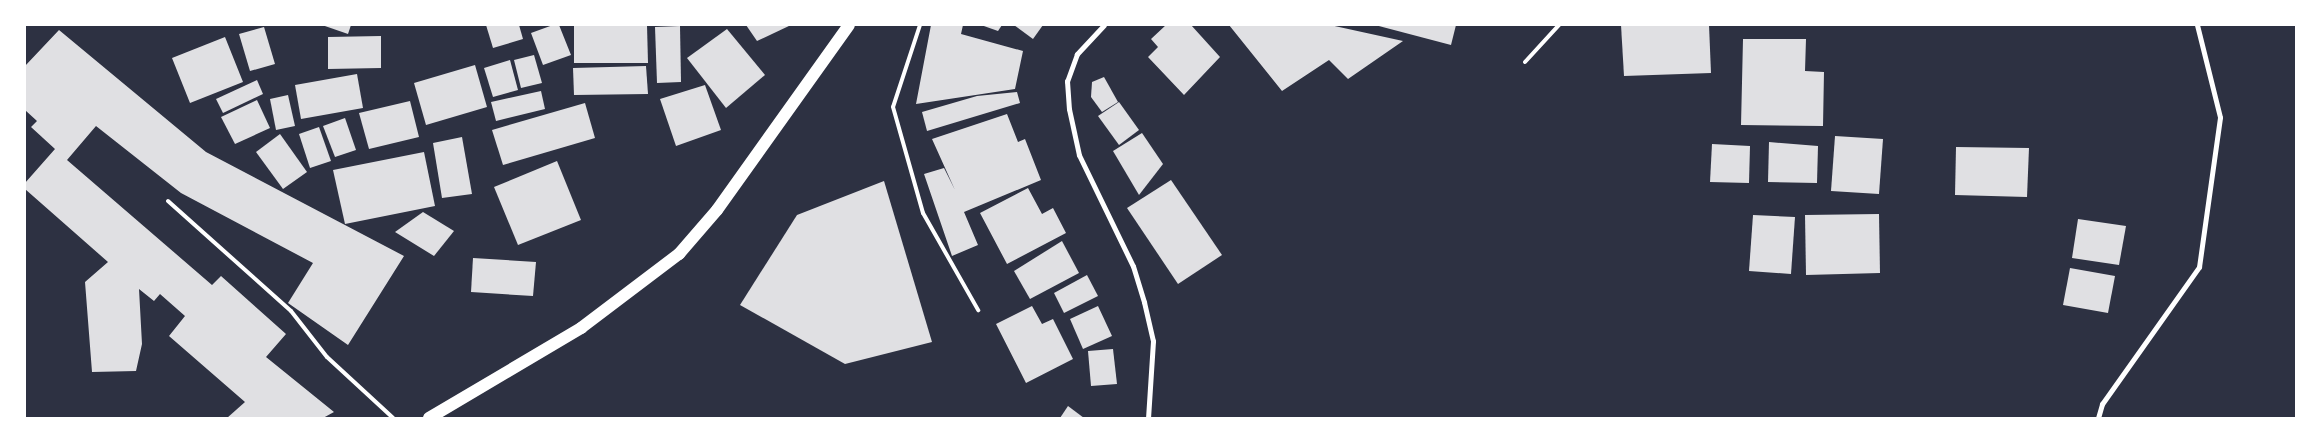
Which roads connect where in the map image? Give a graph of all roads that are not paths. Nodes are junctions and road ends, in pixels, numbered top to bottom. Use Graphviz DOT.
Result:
graph roads {
  1 [pos="849,25"];
  2 [pos="920,25"];
  3 [pos="1104,25"];
  4 [pos="1559,25"];
  5 [pos="2197,25"];
  6 [pos="1525,62"];
  7 [pos="168,201"];
  8 [pos="978,310"];
  9 [pos="393,418"];
  10 [pos="429,418"];
  11 [pos="1148,418"];
  12 [pos="2098,418"];
  1 -- 10 [label="main road"];
  2 -- 8 [label="lane"];
  3 -- 11 [label="street"];
  4 -- 6 [label="lane"];
  5 -- 12 [label="street"];
  7 -- 9 [label="lane"];
}
